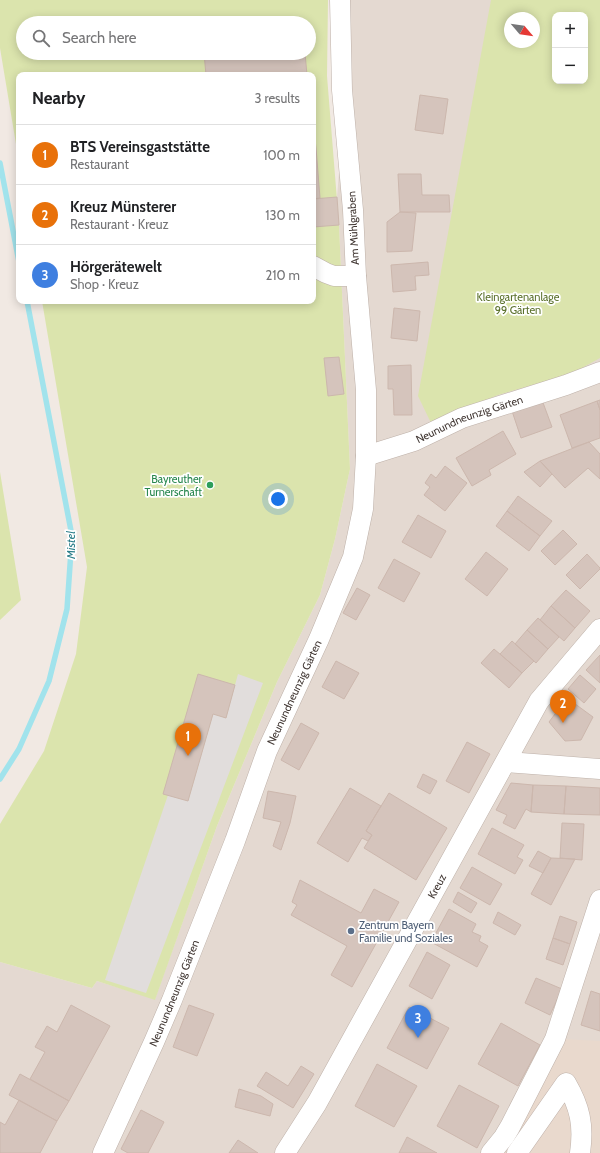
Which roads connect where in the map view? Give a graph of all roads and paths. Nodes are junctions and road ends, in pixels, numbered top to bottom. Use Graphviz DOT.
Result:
graph roads {
  1 [pos="340,0"];
  2 [pos="316,268"];
  3 [pos="356,276"];
  4 [pos="600,372"];
  5 [pos="366,456"];
  6 [pos="600,629"];
  7 [pos="506,762"];
  8 [pos="600,769"];
  9 [pos="600,900"];
  10 [pos="103,1153"];
  11 [pos="285,1153"];
  12 [pos="490,1153"];
  13 [pos="517,1153"];
  14 [pos="580,1153"];
  1 -- 3 [label="street, Am Mühlgraben"];
  2 -- 3 [label="street"];
  3 -- 5 [label="street, Am Mühlgraben"];
  4 -- 5 [label="street, Neunundneunzig Gärten"];
  5 -- 10 [label="street, Neunundneunzig Gärten"];
  6 -- 7 [label="street, Kreuz"];
  7 -- 8 [label="street"];
  7 -- 11 [label="street, Kreuz"];
  9 -- 12 [label="street"];
  13 -- 14 [label="street"];
}
